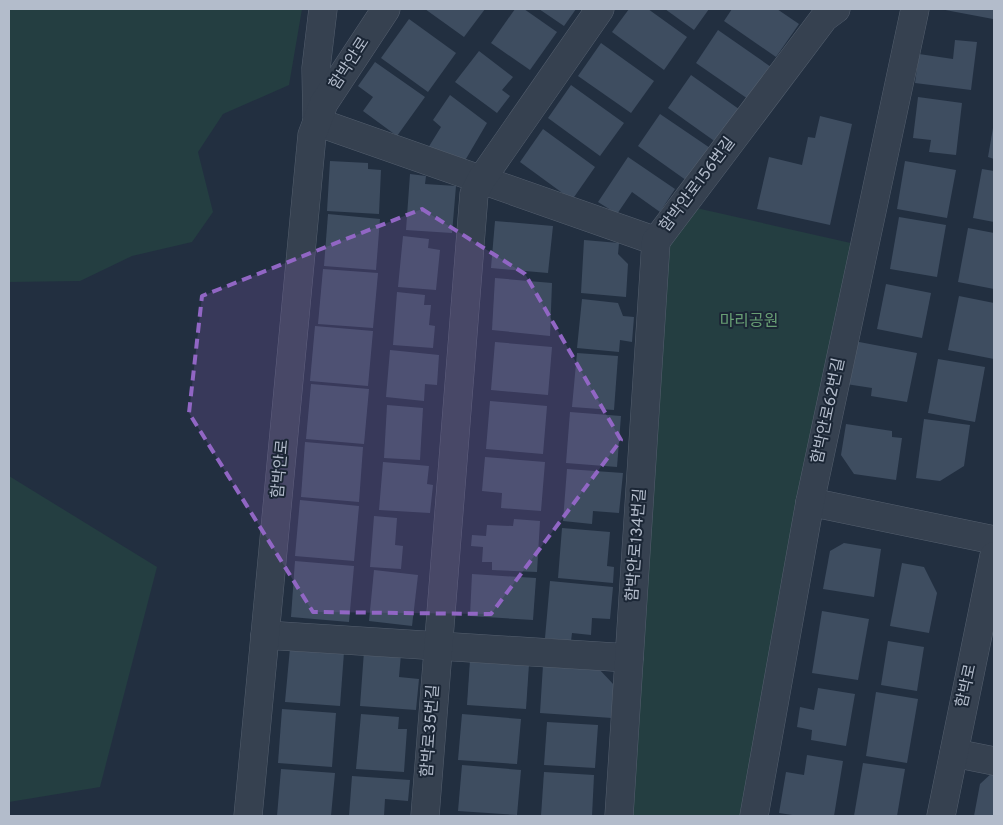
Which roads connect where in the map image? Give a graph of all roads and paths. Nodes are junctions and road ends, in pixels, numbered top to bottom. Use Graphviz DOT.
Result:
graph roads {
  1 [pos="323,9"];
  2 [pos="386,9"];
  3 [pos="600,9"];
  4 [pos="836,9"];
  5 [pos="915,9"];
  6 [pos="317,122"];
  7 [pos="481,180"];
  8 [pos="656,241"];
  9 [pos="810,502"];
  10 [pos="994,540"];
  11 [pos="994,556"];
  12 [pos="265,634"];
  13 [pos="438,646"];
  14 [pos="630,658"];
  15 [pos="954,753"];
  16 [pos="994,761"];
  17 [pos="248,816"];
  18 [pos="425,816"];
  19 [pos="619,816"];
  20 [pos="754,816"];
  21 [pos="941,816"];
  1 -- 6 [label="street, 함박안로"];
  2 -- 6 [label="street, 함박안로"];
  3 -- 7 [label="street"];
  4 -- 8 [label="street, 함박안로156번길"];
  5 -- 9 [label="street, 함박안로62번길"];
  6 -- 7 [label="street, 함박안로156번길"];
  6 -- 12 [label="street, 함박안로"];
  7 -- 8 [label="street, 함박안로156번길"];
  7 -- 13 [label="street"];
  8 -- 14 [label="street, 함박안로134번길"];
  9 -- 10 [label="street"];
  9 -- 20 [label="street, 함박안로62번길"];
  11 -- 15 [label="street, 함박로"];
  12 -- 13 [label="street"];
  12 -- 17 [label="street, 함박안로"];
  13 -- 14 [label="street"];
  13 -- 18 [label="street, 함박로35번길"];
  14 -- 19 [label="street"];
  15 -- 16 [label="street"];
  15 -- 21 [label="street, 함박로"];
}
